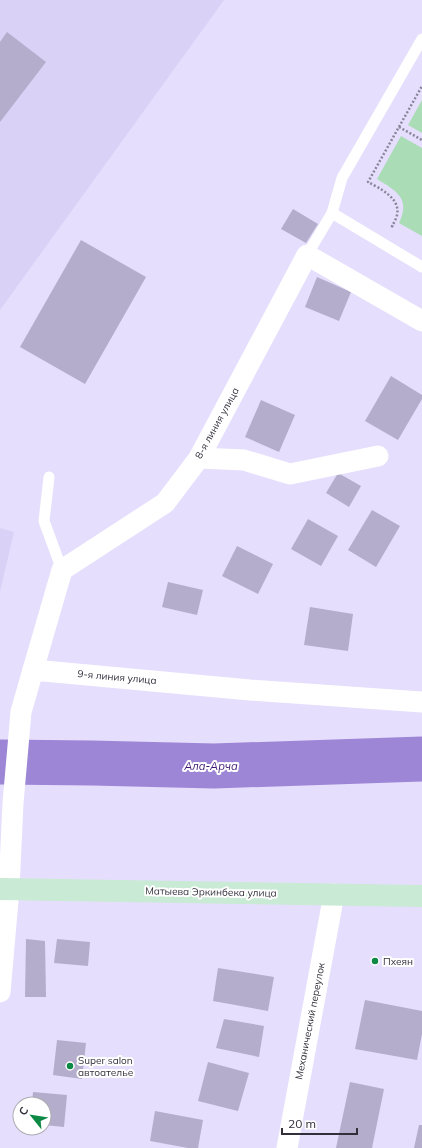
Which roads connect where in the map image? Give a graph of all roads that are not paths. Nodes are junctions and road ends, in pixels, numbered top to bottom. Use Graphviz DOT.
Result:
graph roads {
  1 [pos="422,39"];
  2 [pos="332,212"];
  3 [pos="307,254"];
  4 [pos="422,267"];
  5 [pos="422,321"];
  6 [pos="378,456"];
  7 [pos="199,458"];
  8 [pos="50,477"];
  9 [pos="62,570"];
  10 [pos="32,670"];
  11 [pos="422,702"];
  12 [pos="5,889"];
  13 [pos="334,894"];
  14 [pos="422,896"];
  15 [pos="0,992"];
  16 [pos="287,1148"];
  1 -- 2 [label="lane"];
  2 -- 3 [label="lane"];
  2 -- 4 [label="lane"];
  3 -- 5 [label="street"];
  3 -- 7 [label="street, 8-я линия улица"];
  6 -- 7 [label="street"];
  7 -- 9 [label="street, 8-я линия улица"];
  8 -- 9 [label="lane"];
  9 -- 10 [label="street"];
  10 -- 11 [label="street, 9-я линия улица"];
  10 -- 12 [label="street"];
  12 -- 13 [label="main road, Матыева Эркинбека улица"];
  12 -- 15 [label="street"];
  13 -- 14 [label="main road, Матыева Эркинбека улица"];
  13 -- 16 [label="street, Механический переулок"];
}
